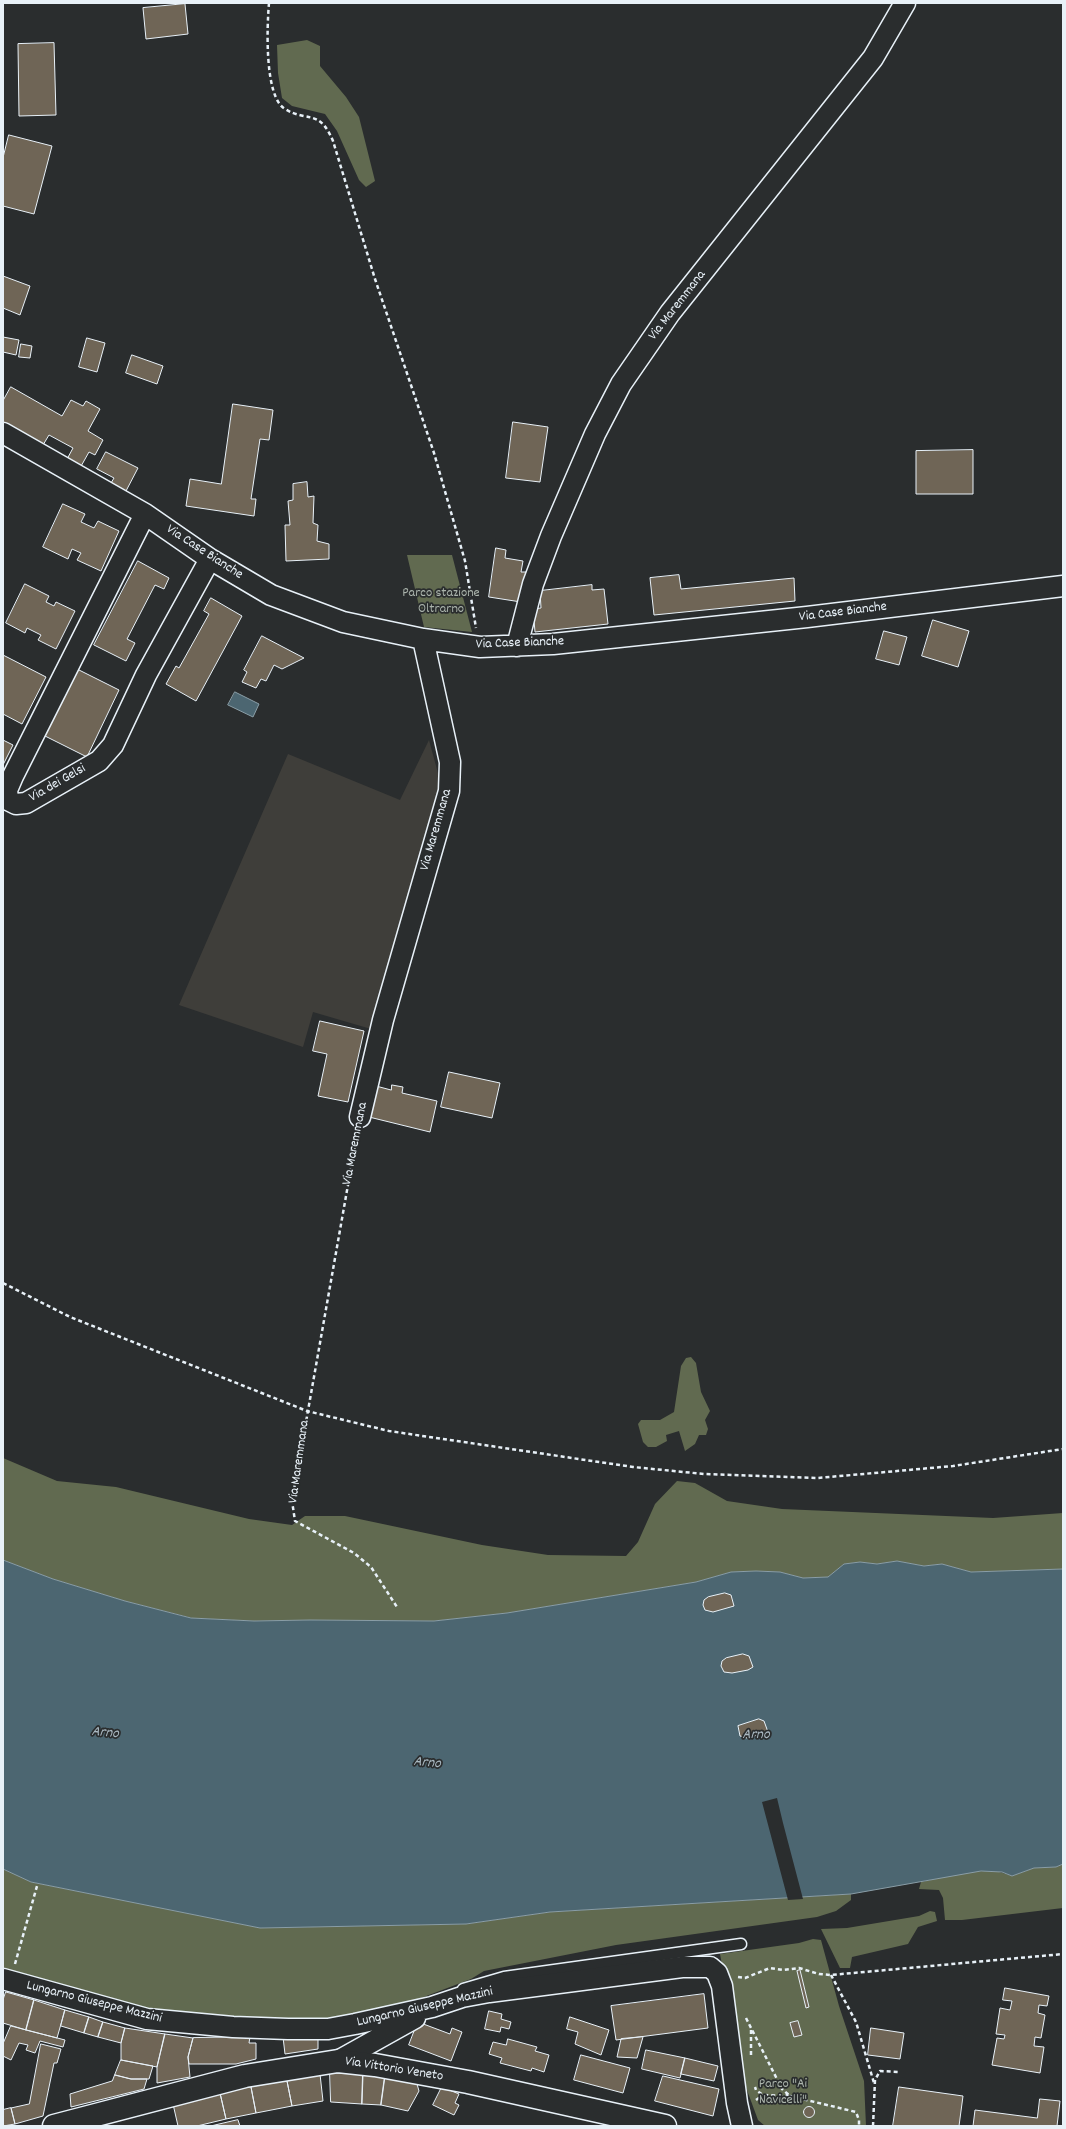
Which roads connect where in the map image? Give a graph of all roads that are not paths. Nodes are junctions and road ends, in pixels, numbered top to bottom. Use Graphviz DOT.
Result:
graph roads {
  1 [pos="905,3"];
  2 [pos="3,433"];
  3 [pos="145,514"];
  4 [pos="210,559"];
  5 [pos="1063,586"];
  6 [pos="424,639"];
  7 [pos="517,646"];
  8 [pos="360,1117"];
  9 [pos="741,1944"];
  10 [pos="7,1980"];
  11 [pos="432,2007"];
  12 [pos="338,2061"];
  13 [pos="54,2126"];
  14 [pos="665,2126"];
  15 [pos="742,2126"];
  1 -- 7 [label="street, Via Maremmana"];
  2 -- 3 [label="street, Via Case Bianche"];
  3 -- 4 [label="street, Via Case Bianche"];
  3 -- 4 [label="street, Via dei Gelsi"];
  4 -- 6 [label="street, Via Case Bianche"];
  5 -- 7 [label="street, Via Case Bianche"];
  6 -- 7 [label="street, Via Case Bianche"];
  6 -- 8 [label="street, Via Maremmana"];
  9 -- 11 [label="lane"];
  10 -- 11 [label="street, Lungarno Giuseppe Mazzini"];
  11 -- 12 [label="street"];
  11 -- 15 [label="street, Lungarno Giuseppe Mazzini"];
  12 -- 13 [label="street, Via Vittorio Veneto"];
  12 -- 14 [label="street, Via Vittorio Veneto"];
}
